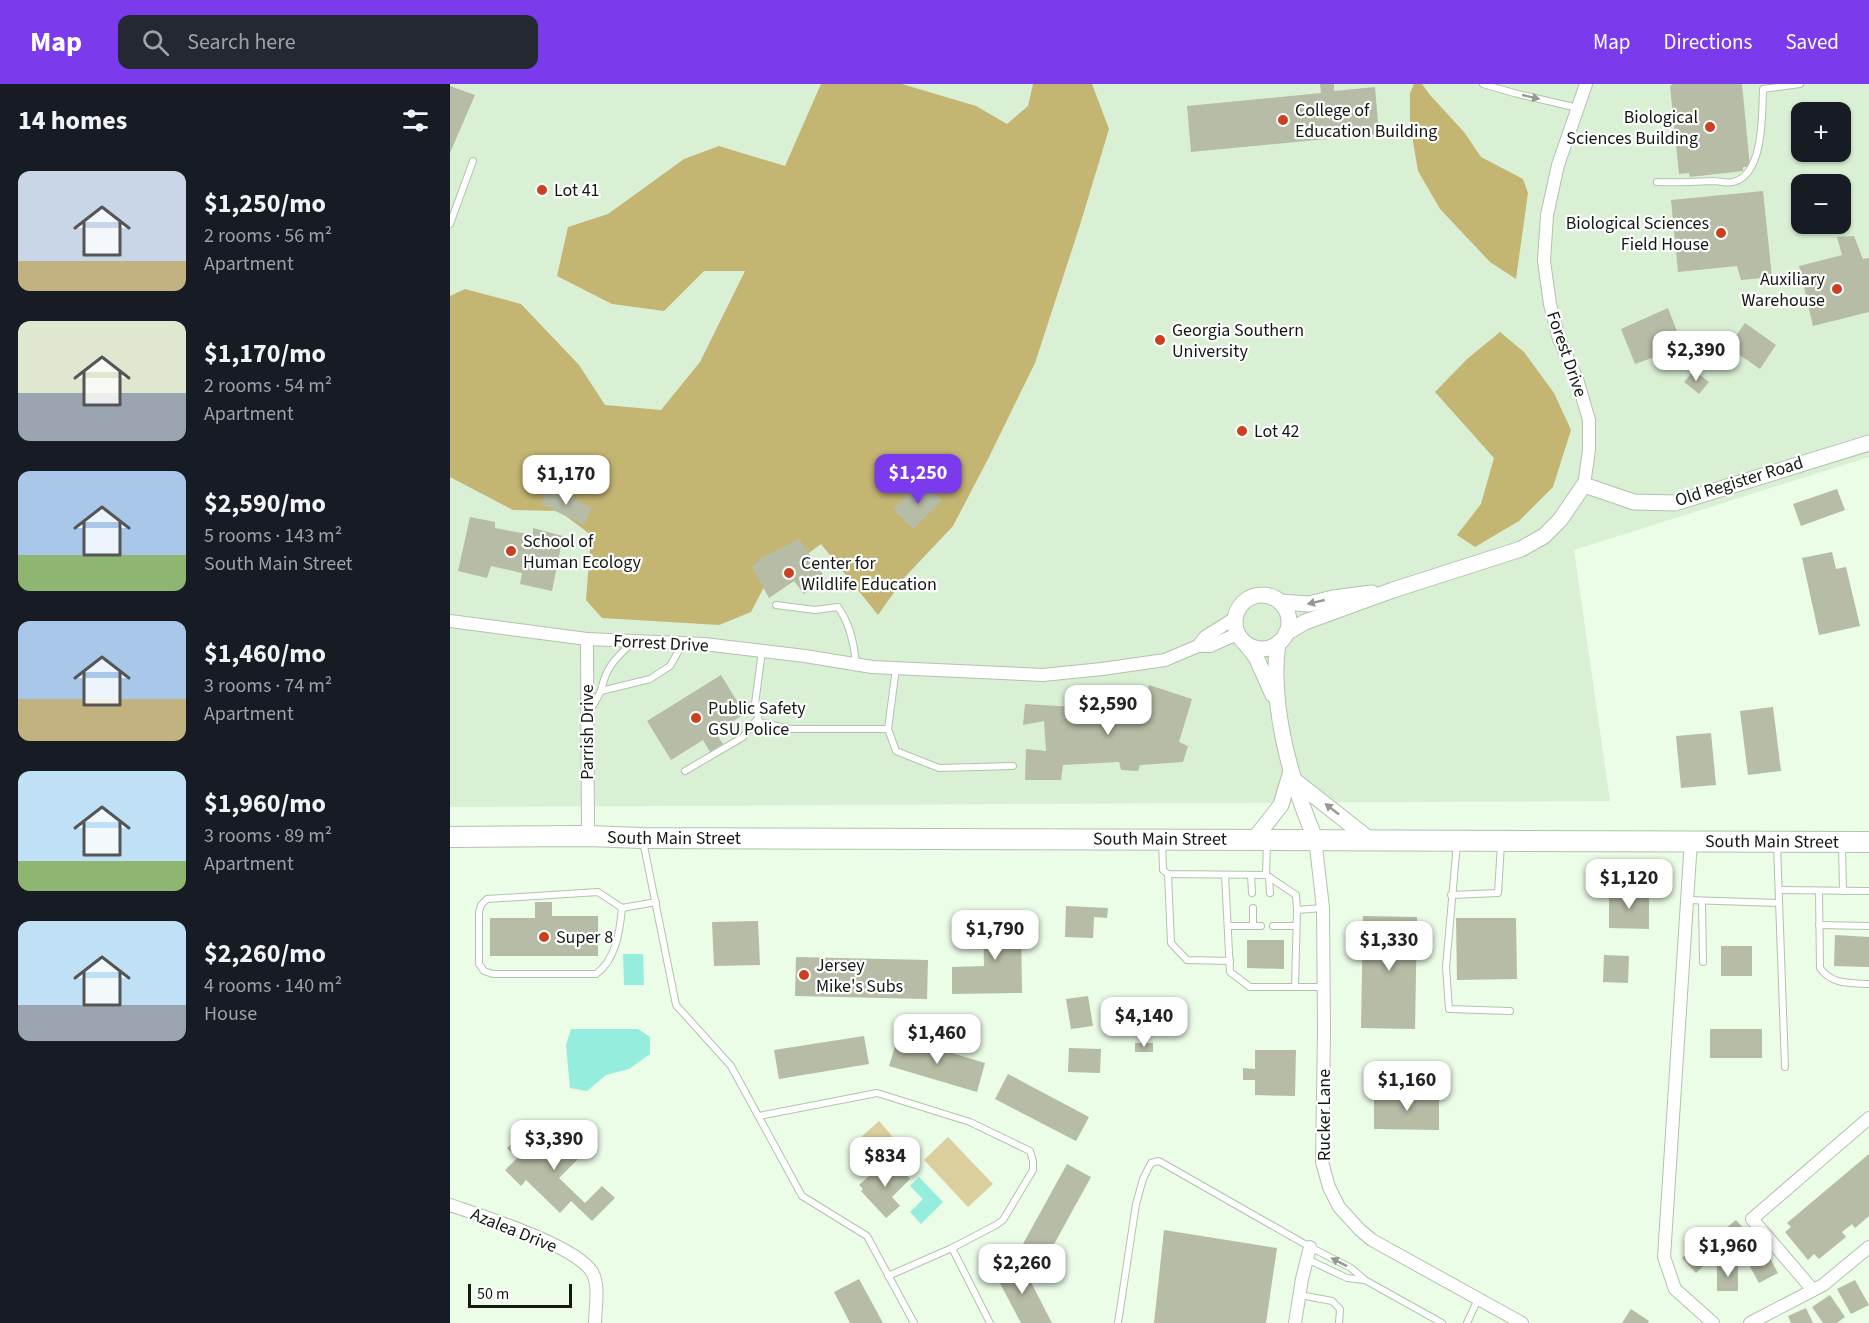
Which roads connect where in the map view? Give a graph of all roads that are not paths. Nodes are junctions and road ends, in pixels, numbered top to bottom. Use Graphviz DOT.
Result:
graph roads {
  1 [pos="1483,84"];
  2 [pos="1586,84"];
  3 [pos="1800,84"];
  4 [pos="1579,108"];
  5 [pos="473,161"];
  6 [pos="1657,182"];
  7 [pos="450,224"];
  8 [pos="1869,443"];
  9 [pos="1584,484"];
  10 [pos="1393,590"];
  11 [pos="1280,602"];
  12 [pos="776,605"];
  13 [pos="1235,618"];
  14 [pos="450,621"];
  15 [pos="1241,638"];
  16 [pos="1282,638"];
  17 [pos="587,639"];
  18 [pos="634,641"];
  19 [pos="683,643"];
  20 [pos="1198,646"];
  21 [pos="762,651"];
  22 [pos="856,664"];
  23 [pos="896,668"];
  24 [pos="601,691"];
  25 [pos="1277,703"];
  26 [pos="588,716"];
  27 [pos="758,718"];
  28 [pos="888,729"];
  29 [pos="1013,766"];
  30 [pos="685,771"];
  31 [pos="1293,774"];
  32 [pos="588,830"];
  33 [pos="450,837"];
  34 [pos="642,838"];
  35 [pos="1261,838"];
  36 [pos="1315,838"];
  37 [pos="1162,839"];
  38 [pos="1369,839"];
  39 [pos="1457,840"];
  40 [pos="1691,840"];
  41 [pos="1501,841"];
  42 [pos="1777,841"];
  43 [pos="1842,842"];
  44 [pos="1869,842"];
  45 [pos="1168,874"];
  46 [pos="1225,875"];
  47 [pos="1251,875"];
  48 [pos="1268,876"];
  49 [pos="1779,890"];
  50 [pos="1819,891"];
  51 [pos="1843,891"];
  52 [pos="1869,891"];
  53 [pos="1252,893"];
  54 [pos="1270,893"];
  55 [pos="1451,895"];
  56 [pos="1688,900"];
  57 [pos="1702,901"];
  58 [pos="656,903"];
  59 [pos="1779,903"];
  60 [pos="622,908"];
  61 [pos="1252,908"];
  62 [pos="1323,908"];
  63 [pos="1297,910"];
  64 [pos="1820,925"];
  65 [pos="1228,926"];
  66 [pos="1273,926"];
  67 [pos="1296,926"];
  68 [pos="1869,926"];
  69 [pos="1230,961"];
  70 [pos="1703,962"];
  71 [pos="1869,984"];
  72 [pos="1295,987"];
  73 [pos="1324,987"];
  74 [pos="1510,1011"];
  75 [pos="1785,1067"];
  76 [pos="759,1116"];
  77 [pos="1869,1118"];
  78 [pos="450,1205"];
  79 [pos="1869,1247"];
  80 [pos="952,1248"];
  81 [pos="1308,1253"];
  82 [pos="888,1275"];
  83 [pos="1365,1280"];
  84 [pos="1813,1290"];
  85 [pos="1299,1294"];
  86 [pos="1478,1299"];
  87 [pos="595,1323"];
  88 [pos="914,1323"];
  89 [pos="990,1323"];
  90 [pos="1118,1323"];
  91 [pos="1295,1323"];
  92 [pos="1339,1323"];
  93 [pos="1442,1323"];
  94 [pos="1467,1323"];
  95 [pos="1522,1323"];
  96 [pos="1713,1323"];
  97 [pos="1750,1323"];
  1 -- 4 [label="lane, one-way"];
  2 -- 4 [label="street, Forest Drive"];
  3 -- 6 [label="lane"];
  4 -- 9 [label="street, Forest Drive"];
  5 -- 7 [label="lane"];
  8 -- 9 [label="street, Old Register Road"];
  9 -- 10 [label="street"];
  10 -- 11 [label="street, one-way"];
  10 -- 16 [label="street"];
  11 -- 13 [label="street"];
  11 -- 16 [label="street"];
  12 -- 22 [label="lane"];
  13 -- 15 [label="street"];
  13 -- 20 [label="street"];
  14 -- 17 [label="street, Forrest Drive"];
  15 -- 16 [label="street"];
  15 -- 20 [label="street"];
  15 -- 25 [label="street"];
  16 -- 25 [label="street"];
  17 -- 18 [label="street, Forrest Drive"];
  17 -- 26 [label="street, Parrish Drive"];
  18 -- 19 [label="street, Forrest Drive"];
  18 -- 24 [label="lane"];
  19 -- 21 [label="street, Forrest Drive"];
  19 -- 24 [label="lane"];
  20 -- 23 [label="street, Forrest Drive"];
  21 -- 22 [label="street, Forrest Drive"];
  21 -- 27 [label="lane"];
  22 -- 23 [label="street, Forrest Drive"];
  23 -- 28 [label="lane"];
  24 -- 26 [label="lane"];
  25 -- 31 [label="street"];
  26 -- 32 [label="street, Parrish Drive"];
  27 -- 28 [label="lane"];
  27 -- 30 [label="lane"];
  28 -- 29 [label="lane"];
  31 -- 35 [label="street"];
  31 -- 36 [label="street"];
  38 -- 31 [label="street, one-way"];
  32 -- 33 [label="main road, South Main Street"];
  32 -- 34 [label="main road, South Main Street"];
  34 -- 37 [label="main road, South Main Street"];
  34 -- 58 [label="lane"];
  35 -- 36 [label="main road, South Main Street"];
  35 -- 37 [label="main road, South Main Street"];
  35 -- 48 [label="lane"];
  36 -- 38 [label="main road, South Main Street"];
  36 -- 62 [label="street, Rucker Lane"];
  37 -- 45 [label="lane"];
  38 -- 39 [label="main road, South Main Street"];
  39 -- 41 [label="main road, South Main Street"];
  39 -- 55 [label="lane"];
  40 -- 41 [label="main road, South Main Street"];
  40 -- 42 [label="main road, South Main Street"];
  40 -- 56 [label="street"];
  41 -- 55 [label="lane"];
  42 -- 43 [label="main road, South Main Street"];
  42 -- 49 [label="lane"];
  43 -- 44 [label="main road, South Main Street"];
  43 -- 51 [label="lane"];
  45 -- 46 [label="lane"];
  45 -- 69 [label="lane"];
  46 -- 47 [label="lane"];
  46 -- 65 [label="lane"];
  47 -- 48 [label="lane"];
  47 -- 53 [label="lane"];
  48 -- 54 [label="lane"];
  48 -- 63 [label="lane"];
  49 -- 50 [label="lane"];
  49 -- 59 [label="lane"];
  50 -- 51 [label="lane"];
  50 -- 64 [label="lane"];
  51 -- 52 [label="lane"];
  55 -- 74 [label="lane"];
  56 -- 57 [label="lane"];
  56 -- 96 [label="street"];
  57 -- 59 [label="lane"];
  57 -- 70 [label="lane"];
  58 -- 60 [label="lane"];
  58 -- 76 [label="lane"];
  59 -- 75 [label="lane"];
  60 -- 60 [label="lane"];
  61 -- 65 [label="lane"];
  62 -- 63 [label="lane"];
  62 -- 73 [label="street, Rucker Lane"];
  63 -- 67 [label="lane"];
  64 -- 68 [label="lane"];
  64 -- 71 [label="lane"];
  65 -- 69 [label="lane"];
  66 -- 67 [label="lane"];
  67 -- 72 [label="lane"];
  69 -- 72 [label="lane"];
  72 -- 73 [label="lane"];
  73 -- 86 [label="street, Rucker Lane"];
  76 -- 80 [label="lane"];
  76 -- 82 [label="lane"];
  77 -- 84 [label="street"];
  78 -- 87 [label="street, Azalea Drive"];
  79 -- 84 [label="street"];
  80 -- 82 [label="lane"];
  80 -- 89 [label="lane"];
  83 -- 81 [label="lane, one-way"];
  81 -- 83 [label="lane"];
  81 -- 85 [label="street"];
  81 -- 90 [label="lane"];
  82 -- 88 [label="lane"];
  83 -- 93 [label="lane"];
  84 -- 97 [label="street"];
  85 -- 91 [label="street"];
  85 -- 92 [label="lane"];
  86 -- 94 [label="lane"];
  86 -- 95 [label="street, Rucker Lane"];
}
